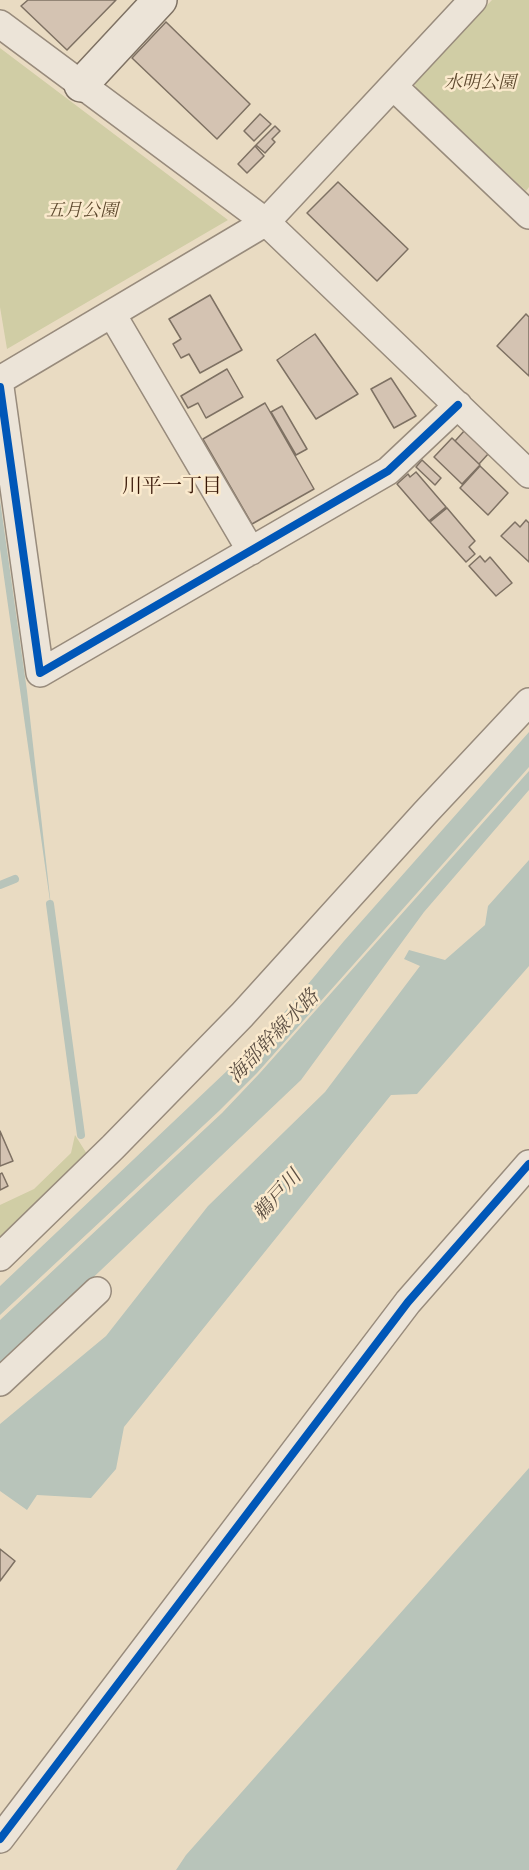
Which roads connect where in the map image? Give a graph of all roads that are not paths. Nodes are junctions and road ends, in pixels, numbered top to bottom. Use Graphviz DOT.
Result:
graph roads {
  1 [pos="160,0"];
  2 [pos="473,0"];
  3 [pos="0,24"];
  4 [pos="81,84"];
  5 [pos="393,86"];
  6 [pos="529,215"];
  7 [pos="266,222"];
  8 [pos="112,314"];
  9 [pos="0,380"];
  10 [pos="0,387"];
  11 [pos="458,405"];
  12 [pos="529,474"];
  13 [pos="251,551"];
  14 [pos="529,702"];
  15 [pos="529,1164"];
  16 [pos="0,1257"];
  17 [pos="97,1292"];
  18 [pos="0,1382"];
  19 [pos="0,1839"];
  1 -- 4 [label="street"];
  2 -- 5 [label="street"];
  3 -- 4 [label="street"];
  4 -- 7 [label="street"];
  5 -- 6 [label="street"];
  5 -- 7 [label="street"];
  7 -- 8 [label="street"];
  7 -- 11 [label="street"];
  8 -- 9 [label="street"];
  8 -- 13 [label="street"];
  10 -- 13 [label="street"];
  11 -- 12 [label="street"];
  11 -- 13 [label="street"];
  14 -- 16 [label="street"];
  15 -- 19 [label="street"];
  17 -- 18 [label="street"];
}
